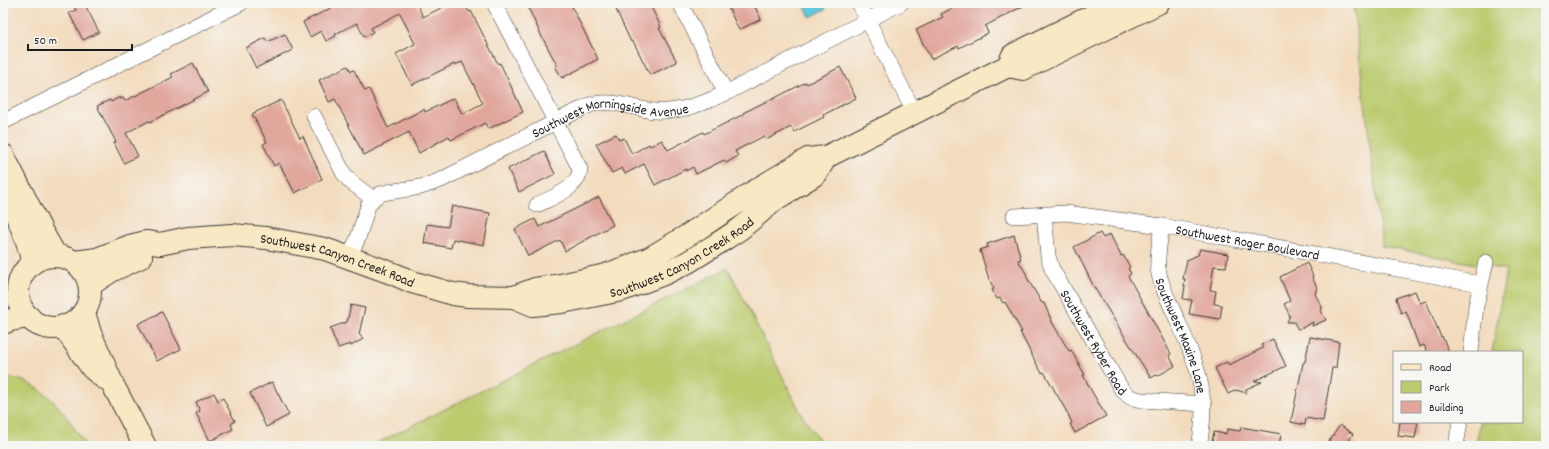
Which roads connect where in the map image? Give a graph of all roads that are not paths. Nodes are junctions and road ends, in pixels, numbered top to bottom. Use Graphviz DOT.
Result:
graph roads {
  1 [pos="241,3"];
  2 [pos="494,3"];
  3 [pos="680,3"];
  4 [pos="859,3"];
  5 [pos="901,3"];
  6 [pos="1118,3"];
  7 [pos="1158,3"];
  8 [pos="868,20"];
  9 [pos="1008,66"];
  10 [pos="726,93"];
  11 [pos="914,112"];
  12 [pos="314,116"];
  13 [pos="3,122"];
  14 [pos="556,122"];
  15 [pos="3,155"];
  16 [pos="3,185"];
  17 [pos="373,199"];
  18 [pos="537,205"];
  19 [pos="1044,214"];
  20 [pos="1014,216"];
  21 [pos="1162,226"];
  22 [pos="160,244"];
  23 [pos="349,257"];
  24 [pos="66,259"];
  25 [pos="33,262"];
  26 [pos="1486,262"];
  27 [pos="1480,284"];
  28 [pos="90,285"];
  29 [pos="11,294"];
  30 [pos="84,312"];
  31 [pos="29,317"];
  32 [pos="3,323"];
  33 [pos="63,326"];
  34 [pos="1471,351"];
  35 [pos="113,385"];
  36 [pos="1204,404"];
  37 [pos="1460,423"];
  38 [pos="145,446"];
  39 [pos="1199,446"];
  40 [pos="1456,446"];
  1 -- 13 [label="street"];
  2 -- 14 [label="street"];
  3 -- 10 [label="street"];
  4 -- 8 [label="street"];
  5 -- 8 [label="street, Southwest Morningside Avenue"];
  6 -- 9 [label="main road, Southwest Canyon Creek Road"];
  7 -- 9 [label="main road, Southwest Canyon Creek Road"];
  8 -- 10 [label="street, Southwest Morningside Avenue"];
  8 -- 11 [label="street"];
  9 -- 11 [label="main road, Southwest Canyon Creek Road"];
  10 -- 14 [label="street, Southwest Morningside Avenue"];
  11 -- 23 [label="main road, Southwest Canyon Creek Road"];
  12 -- 17 [label="street"];
  14 -- 17 [label="street, Southwest Morningside Avenue"];
  14 -- 18 [label="street"];
  15 -- 24 [label="main road"];
  16 -- 25 [label="main road"];
  17 -- 23 [label="street"];
  19 -- 20 [label="street, Southwest Roger Boulevard"];
  19 -- 21 [label="street, Southwest Roger Boulevard"];
  19 -- 36 [label="street, Southwest Ryber Road"];
  21 -- 27 [label="street, Southwest Roger Boulevard"];
  21 -- 36 [label="street, Southwest Maxine Lane"];
  22 -- 23 [label="main road, Southwest Canyon Creek Road"];
  22 -- 24 [label="main road, Southwest Canyon Creek Road"];
  22 -- 28 [label="main road, Southwest Canyon Creek Road"];
  24 -- 25 [label="main road"];
  24 -- 28 [label="main road"];
  25 -- 29 [label="main road"];
  26 -- 27 [label="street"];
  27 -- 34 [label="street"];
  28 -- 30 [label="main road"];
  29 -- 31 [label="main road"];
  30 -- 33 [label="main road"];
  30 -- 35 [label="main road"];
  31 -- 32 [label="main road"];
  31 -- 33 [label="main road"];
  33 -- 35 [label="main road"];
  35 -- 38 [label="main road"];
  36 -- 39 [label="street, Southwest Maxine Lane"];
  37 -- 40 [label="street"];
}
